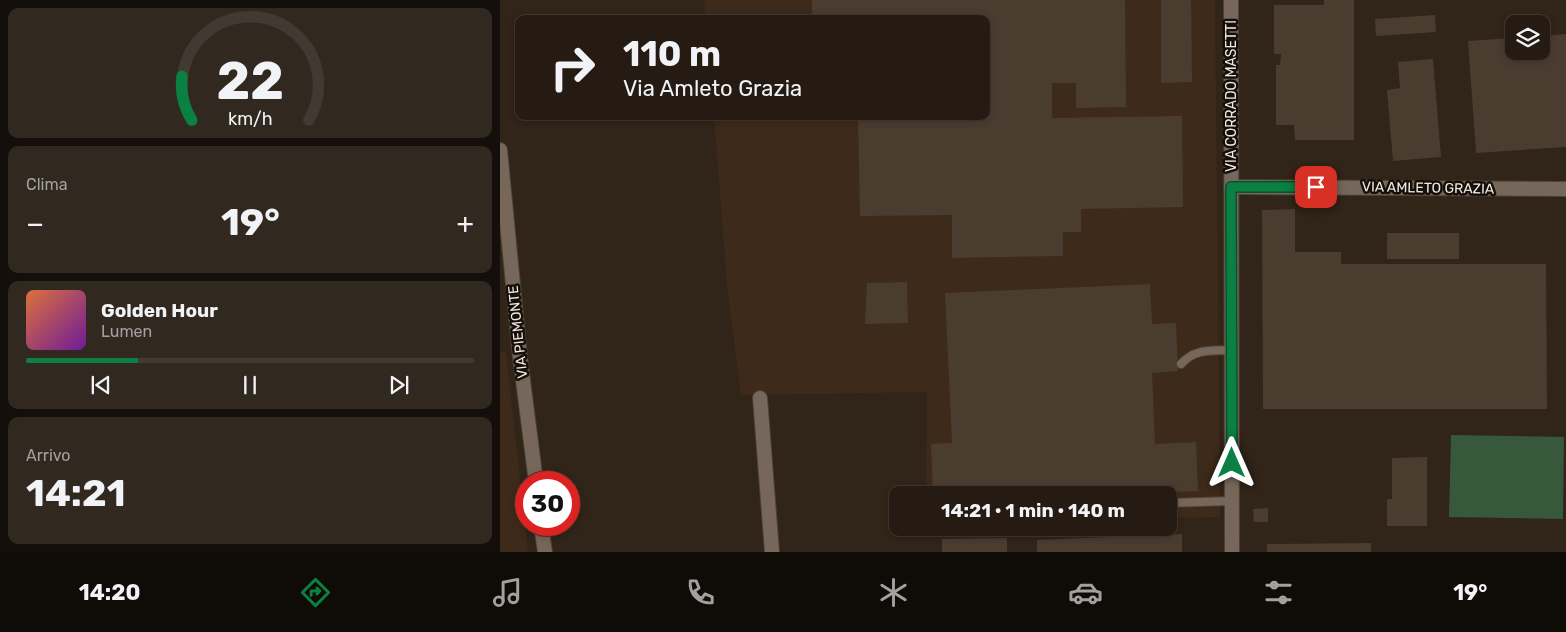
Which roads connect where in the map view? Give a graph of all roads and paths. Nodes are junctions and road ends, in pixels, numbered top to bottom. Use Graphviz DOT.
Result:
graph roads {
  1 [pos="1231,0"];
  2 [pos="500,150"];
  3 [pos="1231,187"];
  4 [pos="1566,189"];
  5 [pos="1231,350"];
  6 [pos="1180,364"];
  7 [pos="760,398"];
  8 [pos="535,471"];
  9 [pos="1232,501"];
  10 [pos="1177,503"];
  11 [pos="543,536"];
  12 [pos="545,552"];
  13 [pos="772,552"];
  14 [pos="1232,552"];
  1 -- 3 [label="street, VIA CORRADO MASETTI"];
  2 -- 8 [label="street, VIA PIEMONTE"];
  3 -- 4 [label="street, VIA AMLETO GRAZIA"];
  3 -- 5 [label="street, VIA CORRADO MASETTI"];
  5 -- 6 [label="lane"];
  5 -- 9 [label="street, VIA CORRADO MASETTI"];
  7 -- 13 [label="street"];
  9 -- 10 [label="lane"];
  9 -- 14 [label="street, VIA CORRADO MASETTI"];
  11 -- 12 [label="street"];
}
